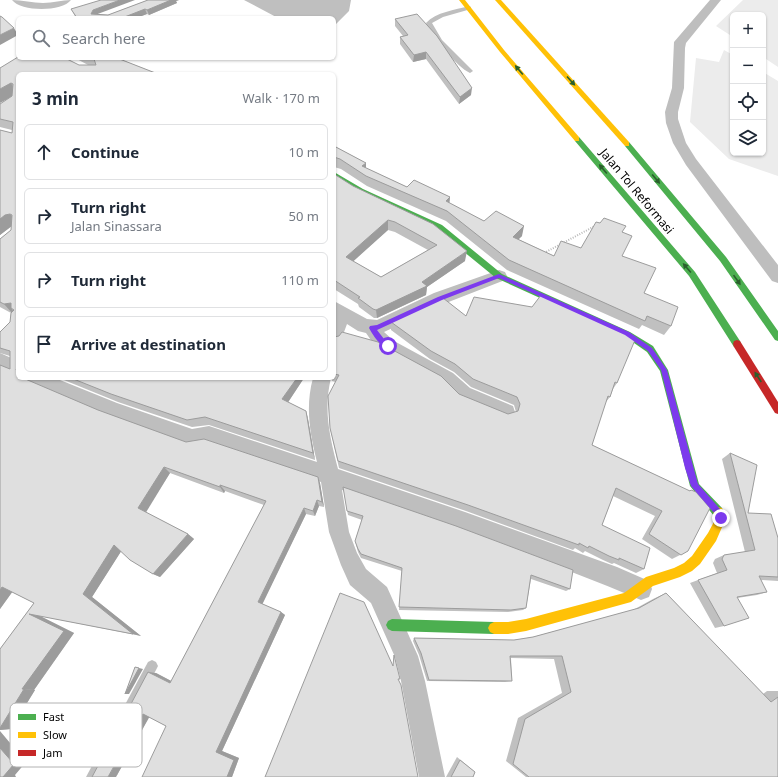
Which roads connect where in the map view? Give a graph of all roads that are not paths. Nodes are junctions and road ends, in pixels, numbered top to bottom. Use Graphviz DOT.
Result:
graph roads {
  1 [pos="17,0"];
  2 [pos="66,0"];
  3 [pos="462,0"];
  4 [pos="498,0"];
  5 [pos="716,0"];
  6 [pos="468,8"];
  7 [pos="470,71"];
  8 [pos="336,175"];
  9 [pos="499,276"];
  10 [pos="778,276"];
  11 [pos="338,310"];
  12 [pos="336,324"];
  13 [pos="372,328"];
  14 [pos="778,338"];
  15 [pos="0,360"];
  16 [pos="16,368"];
  17 [pos="40,380"];
  18 [pos="321,380"];
  19 [pos="778,410"];
  20 [pos="506,412"];
  21 [pos="330,477"];
  22 [pos="641,589"];
  23 [pos="392,625"];
  24 [pos="152,666"];
  25 [pos="132,703"];
  26 [pos="97,767"];
  27 [pos="92,777"];
  28 [pos="432,777"];
  1 -- 2 [label="street"];
  3 -- 6 [label="main road, Jalan Tol Reformasi"];
  4 -- 14 [label="main road, Jalan Tol Reformasi, one-way"];
  5 -- 10 [label="street"];
  6 -- 7 [label="lane"];
  19 -- 6 [label="main road, Jalan Tol Reformasi, one-way"];
  8 -- 9 [label="main road"];
  9 -- 13 [label="street"];
  9 -- 22 [label="main road"];
  11 -- 12 [label="street"];
  11 -- 13 [label="street"];
  13 -- 20 [label="street"];
  15 -- 16 [label="street"];
  17 -- 21 [label="street"];
  18 -- 21 [label="street"];
  21 -- 22 [label="street"];
  21 -- 23 [label="street"];
  22 -- 23 [label="main road"];
  23 -- 28 [label="street"];
  24 -- 25 [label="lane"];
  26 -- 27 [label="lane"];
}
